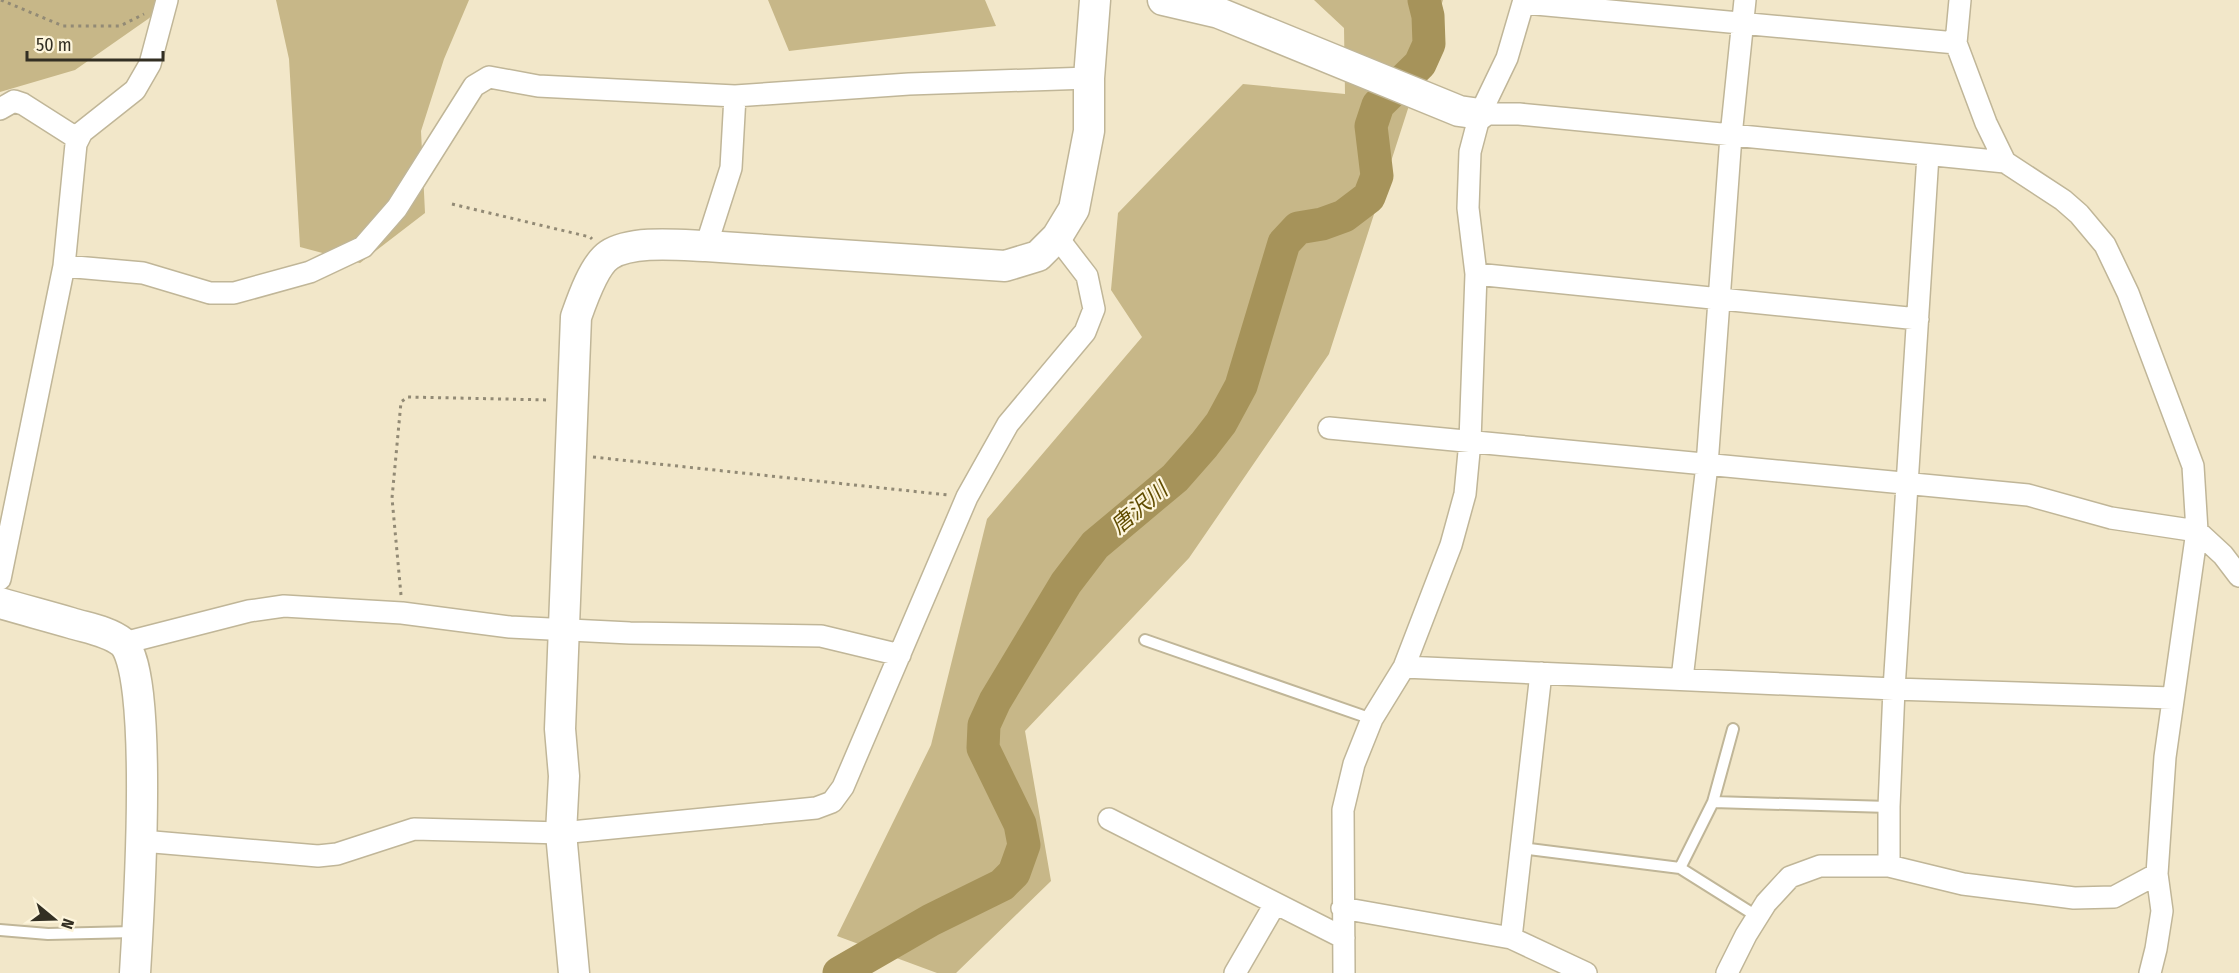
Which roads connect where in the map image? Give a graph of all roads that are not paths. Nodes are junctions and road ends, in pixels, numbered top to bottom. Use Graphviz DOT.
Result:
graph roads {
  1 [pos="1095,0"];
  2 [pos="1163,0"];
  3 [pos="1745,0"];
  4 [pos="1960,0"];
  5 [pos="1524,1"];
  6 [pos="166,2"];
  7 [pos="1743,23"];
  8 [pos="1956,43"];
  9 [pos="1089,78"];
  10 [pos="735,96"];
  11 [pos="0,109"];
  12 [pos="1480,114"];
  13 [pos="1731,136"];
  14 [pos="78,139"];
  15 [pos="1928,156"];
  16 [pos="2005,162"];
  17 [pos="1057,237"];
  18 [pos="706,246"];
  19 [pos="64,266"];
  20 [pos="1476,273"];
  21 [pos="1719,298"];
  22 [pos="1918,319"];
  23 [pos="1329,428"];
  24 [pos="1470,441"];
  25 [pos="1707,465"];
  26 [pos="1907,483"];
  27 [pos="2197,531"];
  28 [pos="2239,576"];
  29 [pos="0,579"];
  30 [pos="0,603"];
  31 [pos="564,628"];
  32 [pos="1145,640"];
  33 [pos="124,643"];
  34 [pos="900,655"];
  35 [pos="1404,667"];
  36 [pos="1542,673"];
  37 [pos="1682,679"];
  38 [pos="1894,689"];
  39 [pos="2172,698"];
  40 [pos="1372,719"];
  41 [pos="1733,729"];
  42 [pos="1713,802"];
  43 [pos="1889,807"];
  44 [pos="1109,819"];
  45 [pos="561,833"];
  46 [pos="142,841"];
  47 [pos="1521,849"];
  48 [pos="1889,866"];
  49 [pos="1680,868"];
  50 [pos="2157,874"];
  51 [pos="1275,904"];
  52 [pos="1342,908"];
  53 [pos="1758,917"];
  54 [pos="0,930"];
  55 [pos="138,932"];
  56 [pos="1344,938"];
  57 [pos="1511,938"];
  58 [pos="135,973"];
  59 [pos="574,973"];
  60 [pos="1235,973"];
  61 [pos="1344,973"];
  62 [pos="1586,973"];
  63 [pos="1727,973"];
  64 [pos="2150,973"];
  1 -- 9 [label="street"];
  2 -- 12 [label="street"];
  3 -- 7 [label="street"];
  4 -- 8 [label="street"];
  5 -- 7 [label="street"];
  5 -- 12 [label="street"];
  6 -- 14 [label="street"];
  7 -- 8 [label="street"];
  7 -- 13 [label="street"];
  8 -- 16 [label="street"];
  9 -- 10 [label="street"];
  9 -- 17 [label="street"];
  10 -- 18 [label="street"];
  10 -- 19 [label="street"];
  11 -- 14 [label="street"];
  12 -- 13 [label="street"];
  12 -- 20 [label="street"];
  13 -- 15 [label="street"];
  13 -- 21 [label="street"];
  14 -- 19 [label="street"];
  15 -- 16 [label="street"];
  15 -- 22 [label="street"];
  16 -- 27 [label="street"];
  17 -- 18 [label="street"];
  17 -- 34 [label="street"];
  18 -- 31 [label="street"];
  19 -- 29 [label="street"];
  20 -- 21 [label="street"];
  20 -- 24 [label="street"];
  21 -- 22 [label="street"];
  21 -- 25 [label="street"];
  22 -- 26 [label="street"];
  23 -- 24 [label="street"];
  24 -- 25 [label="street"];
  24 -- 35 [label="street"];
  25 -- 26 [label="street"];
  25 -- 37 [label="street"];
  26 -- 27 [label="street"];
  26 -- 38 [label="street"];
  27 -- 28 [label="street"];
  27 -- 39 [label="street"];
  30 -- 33 [label="street"];
  31 -- 33 [label="street"];
  31 -- 34 [label="street"];
  31 -- 45 [label="street"];
  32 -- 40 [label="lane"];
  33 -- 46 [label="street"];
  34 -- 45 [label="street"];
  35 -- 36 [label="street"];
  35 -- 40 [label="street"];
  36 -- 37 [label="street"];
  36 -- 47 [label="street"];
  37 -- 38 [label="street"];
  38 -- 39 [label="street"];
  38 -- 43 [label="street"];
  39 -- 50 [label="street"];
  40 -- 52 [label="street"];
  41 -- 42 [label="lane"];
  42 -- 43 [label="lane"];
  42 -- 49 [label="lane"];
  43 -- 48 [label="street"];
  44 -- 51 [label="street"];
  45 -- 46 [label="street"];
  45 -- 59 [label="street"];
  46 -- 55 [label="street"];
  47 -- 49 [label="lane"];
  47 -- 57 [label="street"];
  48 -- 50 [label="street"];
  48 -- 53 [label="street"];
  49 -- 53 [label="lane"];
  50 -- 64 [label="street"];
  51 -- 56 [label="street"];
  51 -- 60 [label="street"];
  52 -- 56 [label="street"];
  52 -- 57 [label="street"];
  53 -- 63 [label="street"];
  54 -- 55 [label="lane"];
  55 -- 58 [label="street"];
  56 -- 61 [label="street"];
  57 -- 62 [label="street"];
}
